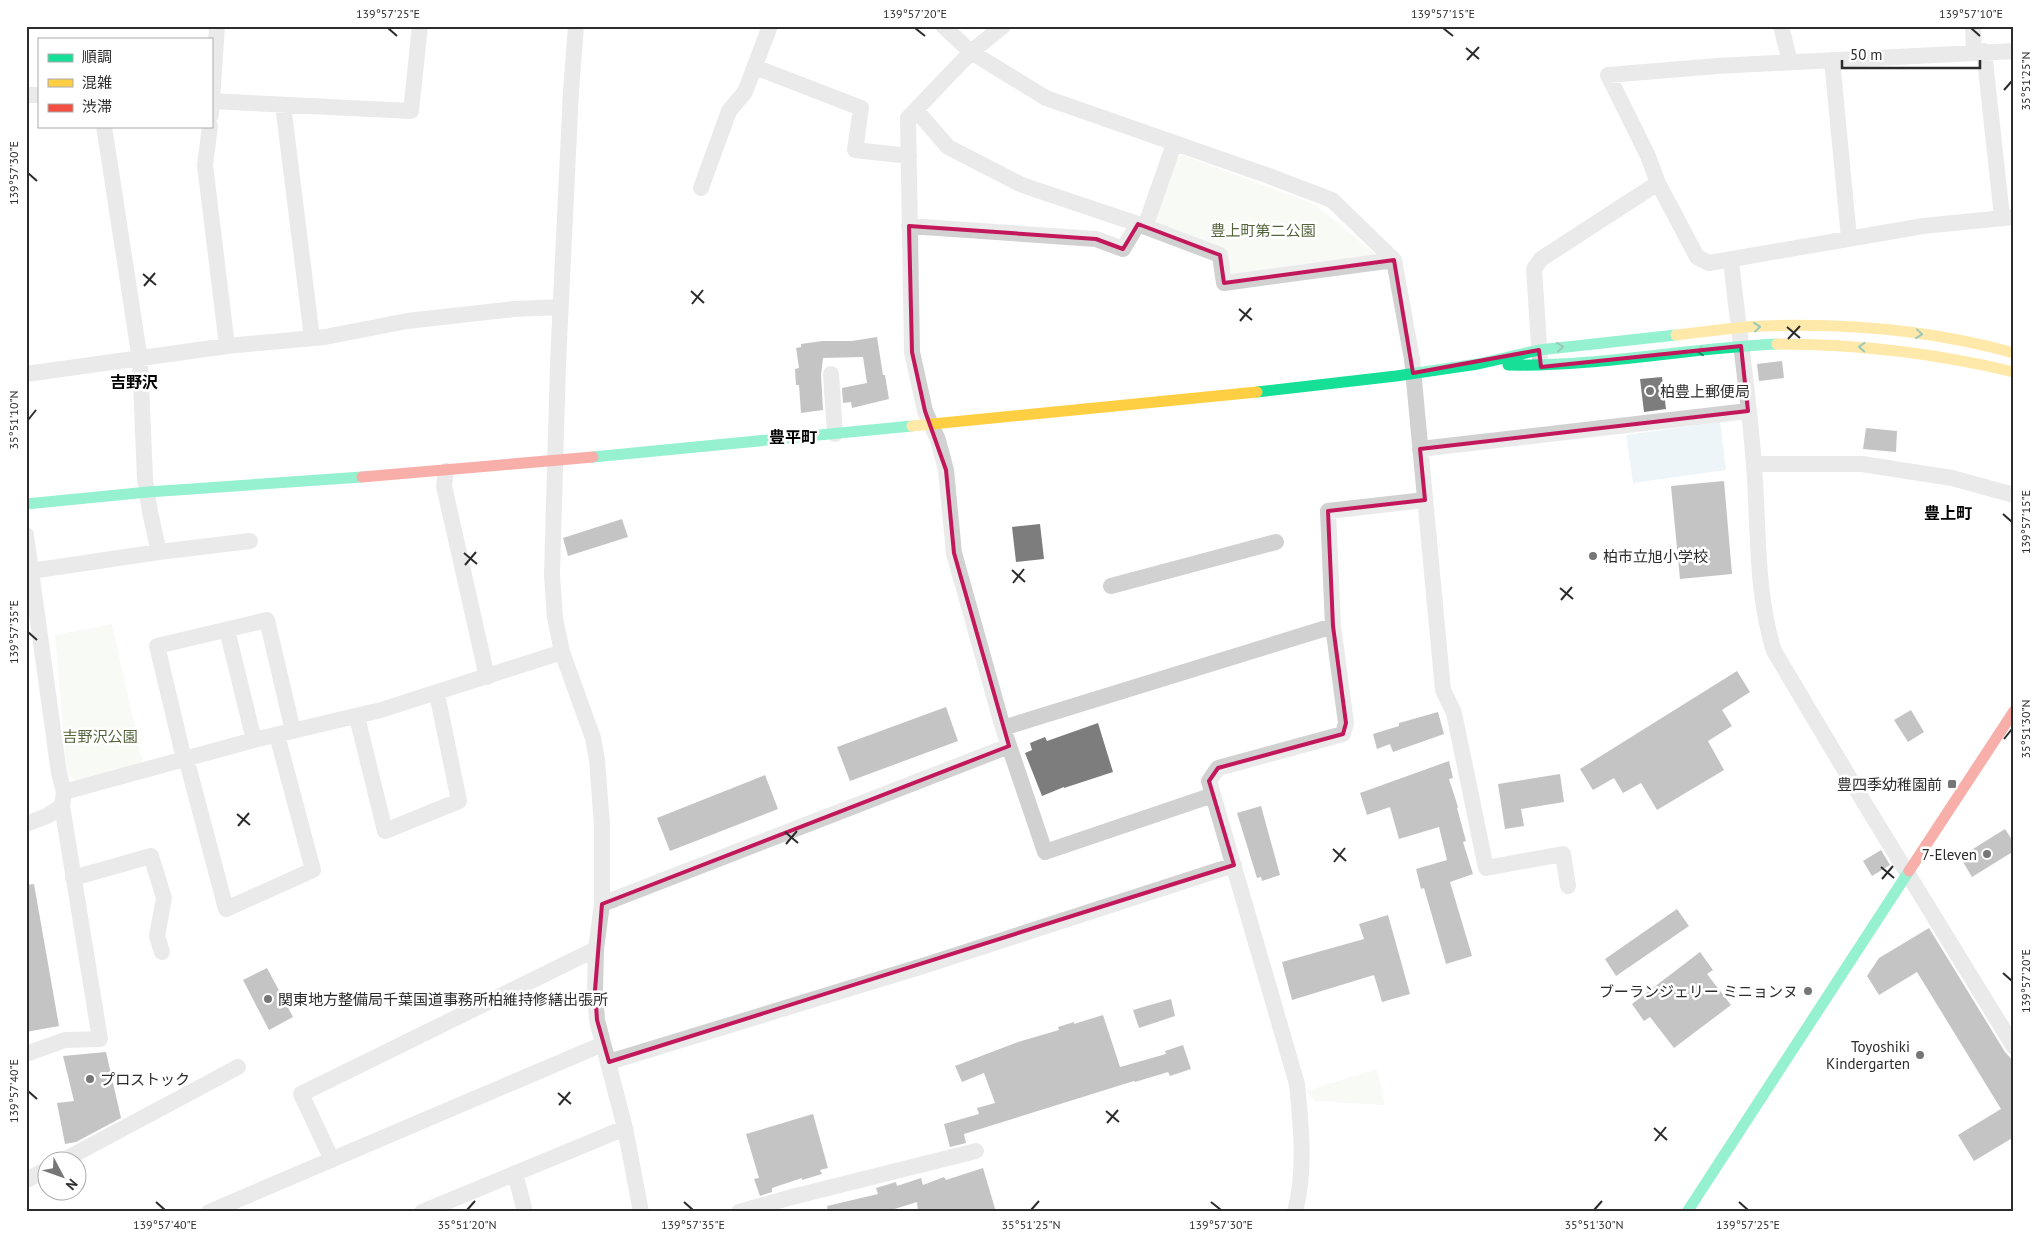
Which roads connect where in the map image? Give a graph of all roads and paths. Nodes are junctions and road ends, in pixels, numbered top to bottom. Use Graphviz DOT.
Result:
graph roads {
  1 [pos="217,26"];
  2 [pos="420,26"];
  3 [pos="576,26"];
  4 [pos="770,26"];
  5 [pos="944,26"];
  6 [pos="1003,26"];
  7 [pos="1781,26"];
  8 [pos="1973,26"];
  9 [pos="1979,51"];
  10 [pos="2014,51"];
  11 [pos="971,52"];
  12 [pos="1832,60"];
  13 [pos="1790,62"];
  14 [pos="755,66"];
  15 [pos="283,105"];
  16 [pos="212,106"];
  17 [pos="916,110"];
  18 [pos="104,128"];
  19 [pos="210,128"];
  20 [pos="1174,144"];
  21 [pos="909,156"];
  22 [pos="1658,183"];
  23 [pos="701,188"];
  24 [pos="2008,217"];
  25 [pos="1142,225"];
  26 [pos="909,226"];
  27 [pos="1849,238"];
  28 [pos="1394,260"];
  29 [pos="1731,260"];
  30 [pos="560,307"];
  31 [pos="1738,329"];
  32 [pos="312,338"];
  33 [pos="227,346"];
  34 [pos="1741,346"];
  35 [pos="1539,350"];
  36 [pos="2014,353"];
  37 [pos="140,360"];
  38 [pos="1478,364"];
  39 [pos="1541,367"];
  40 [pos="2014,372"];
  41 [pos="1413,373"];
  42 [pos="26,374"];
  43 [pos="831,374"];
  44 [pos="1748,411"];
  45 [pos="930,424"];
  46 [pos="835,434"];
  47 [pos="1420,448"];
  48 [pos="556,460"];
  49 [pos="1754,464"];
  50 [pos="446,471"];
  51 [pos="148,492"];
  52 [pos="2014,495"];
  53 [pos="1425,500"];
  54 [pos="26,504"];
  55 [pos="26,535"];
  56 [pos="250,541"];
  57 [pos="1276,542"];
  58 [pos="159,552"];
  59 [pos="31,571"];
  60 [pos="1111,586"];
  61 [pos="1333,626"];
  62 [pos="227,630"];
  63 [pos="562,652"];
  64 [pos="487,677"];
  65 [pos="436,694"];
  66 [pos="2014,711"];
  67 [pos="357,717"];
  68 [pos="1003,728"];
  69 [pos="285,733"];
  70 [pos="254,740"];
  71 [pos="1009,746"];
  72 [pos="185,758"];
  73 [pos="1213,796"];
  74 [pos="63,799"];
  75 [pos="26,824"];
  76 [pos="1234,865"];
  77 [pos="1908,874"];
  78 [pos="74,878"];
  79 [pos="1568,886"];
  80 [pos="602,904"];
  81 [pos="596,949"];
  82 [pos="162,952"];
  83 [pos="603,1044"];
  84 [pos="2014,1047"];
  85 [pos="26,1054"];
  86 [pos="609,1062"];
  87 [pos="238,1067"];
  88 [pos="625,1128"];
  89 [pos="83,1150"];
  90 [pos="976,1151"];
  91 [pos="332,1160"];
  92 [pos="515,1173"];
  93 [pos="38,1174"];
  94 [pos="26,1180"];
  95 [pos="210,1212"];
  96 [pos="422,1212"];
  97 [pos="525,1212"];
  98 [pos="641,1212"];
  99 [pos="739,1212"];
  100 [pos="1295,1212"];
  101 [pos="1688,1212"];
  1 -- 16 [label="street"];
  2 -- 15 [label="street"];
  3 -- 30 [label="street"];
  4 -- 14 [label="street"];
  5 -- 11 [label="street"];
  6 -- 11 [label="street"];
  7 -- 13 [label="street"];
  8 -- 9 [label="street"];
  9 -- 10 [label="street"];
  9 -- 12 [label="street"];
  9 -- 24 [label="street"];
  11 -- 17 [label="street"];
  11 -- 20 [label="street"];
  12 -- 13 [label="street"];
  12 -- 27 [label="street"];
  13 -- 22 [label="street"];
  14 -- 21 [label="street"];
  14 -- 23 [label="street"];
  15 -- 16 [label="street"];
  15 -- 32 [label="street"];
  17 -- 21 [label="street"];
  17 -- 25 [label="street"];
  18 -- 37 [label="street"];
  19 -- 33 [label="street"];
  20 -- 25 [label="street"];
  20 -- 28 [label="street"];
  21 -- 26 [label="street"];
  22 -- 29 [label="street"];
  22 -- 35 [label="street"];
  24 -- 27 [label="street"];
  25 -- 26 [label="street"];
  25 -- 28 [label="street"];
  26 -- 45 [label="street"];
  27 -- 29 [label="street"];
  28 -- 41 [label="street"];
  29 -- 31 [label="street"];
  30 -- 32 [label="street"];
  30 -- 48 [label="street"];
  31 -- 34 [label="street"];
  35 -- 31 [label="street, one-way"];
  31 -- 36 [label="street, one-way"];
  32 -- 33 [label="street"];
  33 -- 37 [label="street"];
  34 -- 39 [label="street, one-way"];
  40 -- 34 [label="street, one-way"];
  34 -- 44 [label="street"];
  35 -- 38 [label="street"];
  35 -- 39 [label="street"];
  37 -- 42 [label="street"];
  37 -- 51 [label="street"];
  38 -- 39 [label="street"];
  38 -- 41 [label="street"];
  41 -- 45 [label="street"];
  41 -- 47 [label="street"];
  43 -- 46 [label="street"];
  44 -- 47 [label="street"];
  44 -- 49 [label="street"];
  45 -- 46 [label="street"];
  45 -- 68 [label="street"];
  46 -- 48 [label="street"];
  47 -- 53 [label="street"];
  48 -- 50 [label="street"];
  48 -- 63 [label="street"];
  49 -- 52 [label="street"];
  49 -- 77 [label="street"];
  50 -- 51 [label="street"];
  50 -- 64 [label="street"];
  51 -- 54 [label="street"];
  51 -- 58 [label="street"];
  53 -- 61 [label="street"];
  53 -- 79 [label="street"];
  55 -- 59 [label="street"];
  56 -- 58 [label="street"];
  57 -- 60 [label="street"];
  58 -- 59 [label="street"];
  59 -- 74 [label="street"];
  61 -- 68 [label="street"];
  61 -- 73 [label="street"];
  62 -- 69 [label="street"];
  62 -- 70 [label="street"];
  62 -- 72 [label="street"];
  63 -- 64 [label="street"];
  63 -- 80 [label="street"];
  64 -- 65 [label="street"];
  65 -- 67 [label="street"];
  65 -- 67 [label="street"];
  66 -- 77 [label="street"];
  67 -- 69 [label="street"];
  68 -- 71 [label="street"];
  69 -- 70 [label="street"];
  69 -- 72 [label="street"];
  70 -- 72 [label="street"];
  71 -- 73 [label="street"];
  71 -- 80 [label="street"];
  72 -- 74 [label="street"];
  73 -- 76 [label="street"];
  74 -- 75 [label="street"];
  74 -- 78 [label="street"];
  76 -- 86 [label="street"];
  76 -- 100 [label="street"];
  77 -- 84 [label="street"];
  77 -- 101 [label="street"];
  78 -- 82 [label="street"];
  78 -- 85 [label="street"];
  80 -- 81 [label="street"];
  81 -- 83 [label="street"];
  81 -- 91 [label="street"];
  83 -- 86 [label="street"];
  83 -- 91 [label="street"];
  86 -- 88 [label="street"];
  87 -- 89 [label="street"];
  88 -- 92 [label="street"];
  88 -- 98 [label="street"];
  90 -- 99 [label="street"];
  91 -- 95 [label="street"];
  92 -- 96 [label="street"];
  92 -- 97 [label="street"];
  93 -- 94 [label="street"];
}
